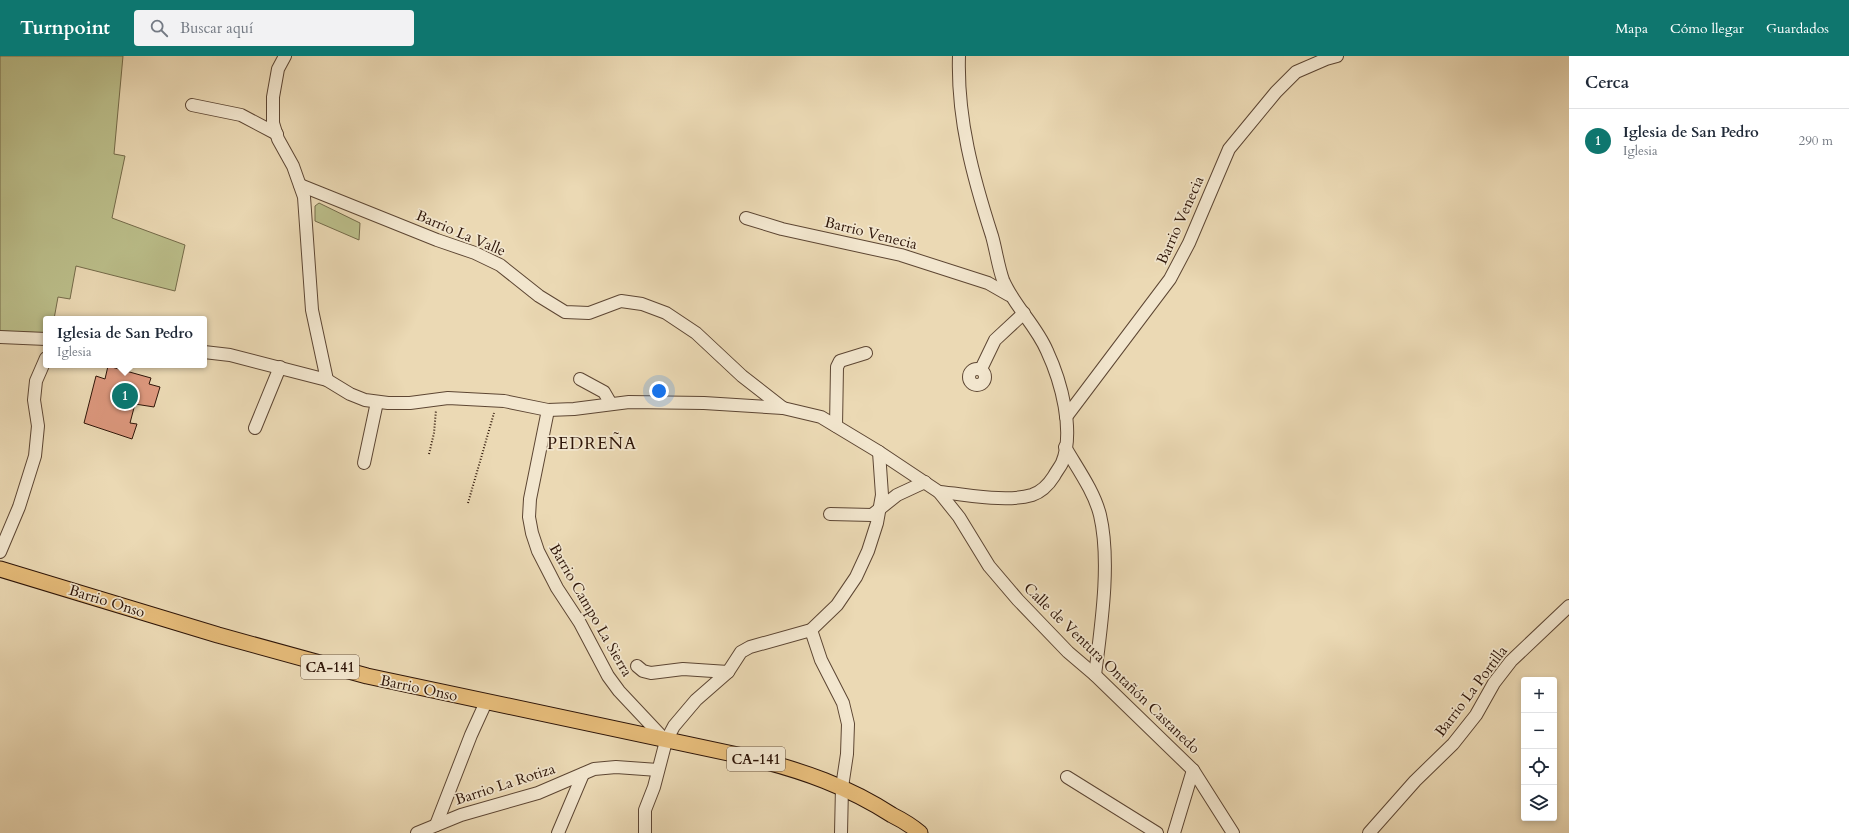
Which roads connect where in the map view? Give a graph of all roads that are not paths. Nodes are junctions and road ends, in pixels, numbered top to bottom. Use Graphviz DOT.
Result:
graph roads {
  1 [pos="275,56"];
  2 [pos="285,56"];
  3 [pos="959,56"];
  4 [pos="1337,56"];
  5 [pos="278,69"];
  6 [pos="192,105"];
  7 [pos="277,134"];
  8 [pos="300,184"];
  9 [pos="746,218"];
  10 [pos="1009,295"];
  11 [pos="1024,313"];
  12 [pos="0,337"];
  13 [pos="43,340"];
  14 [pos="207,352"];
  15 [pos="866,353"];
  16 [pos="43,365"];
  17 [pos="280,367"];
  18 [pos="981,369"];
  19 [pos="580,379"];
  20 [pos="327,380"];
  21 [pos="377,402"];
  22 [pos="611,404"];
  23 [pos="783,408"];
  24 [pos="548,410"];
  25 [pos="1066,417"];
  26 [pos="836,426"];
  27 [pos="256,428"];
  28 [pos="1065,447"];
  29 [pos="879,452"];
  30 [pos="364,463"];
  31 [pos="925,482"];
  32 [pos="939,492"];
  33 [pos="879,510"];
  34 [pos="830,514"];
  35 [pos="0,552"];
  36 [pos="0,568"];
  37 [pos="1569,606"];
  38 [pos="811,630"];
  39 [pos="637,666"];
  40 [pos="728,672"];
  41 [pos="1095,674"];
  42 [pos="486,702"];
  43 [pos="666,741"];
  44 [pos="658,770"];
  45 [pos="1193,770"];
  46 [pos="583,774"];
  47 [pos="1067,777"];
  48 [pos="842,787"];
  49 [pos="436,825"];
  50 [pos="418,833"];
  51 [pos="558,833"];
  52 [pos="645,833"];
  53 [pos="841,833"];
  54 [pos="920,833"];
  55 [pos="1157,833"];
  56 [pos="1174,833"];
  57 [pos="1233,833"];
  58 [pos="1370,833"];
  1 -- 5 [label="street"];
  2 -- 5 [label="street"];
  3 -- 10 [label="street, Barrio Venecia"];
  4 -- 25 [label="street, Barrio Venecia"];
  5 -- 7 [label="street"];
  6 -- 7 [label="street"];
  7 -- 8 [label="street"];
  8 -- 20 [label="street"];
  8 -- 23 [label="street, Barrio La Valle"];
  9 -- 10 [label="street, Barrio Venecia"];
  10 -- 11 [label="street, Barrio Venecia"];
  11 -- 18 [label="street"];
  11 -- 25 [label="street, Barrio Venecia"];
  12 -- 13 [label="street"];
  14 -- 17 [label="street, Calle de Ventura Ontañón Castanedo"];
  15 -- 26 [label="street"];
  16 -- 35 [label="street"];
  17 -- 20 [label="street, Calle de Ventura Ontañón Castanedo"];
  17 -- 27 [label="street"];
  19 -- 22 [label="street"];
  20 -- 21 [label="street, Calle de Ventura Ontañón Castanedo"];
  21 -- 24 [label="street, Calle de Ventura Ontañón Castanedo"];
  21 -- 30 [label="street"];
  22 -- 23 [label="street, Calle de Ventura Ontañón Castanedo"];
  22 -- 24 [label="street, Calle de Ventura Ontañón Castanedo"];
  23 -- 26 [label="street, Calle de Ventura Ontañón Castanedo"];
  24 -- 43 [label="street, Barrio Campo La Sierra"];
  25 -- 28 [label="street, Barrio Venecia"];
  26 -- 29 [label="street, Calle de Ventura Ontañón Castanedo"];
  28 -- 32 [label="street, Barrio Venecia"];
  28 -- 41 [label="street"];
  29 -- 31 [label="street, Calle de Ventura Ontañón Castanedo"];
  29 -- 33 [label="street"];
  31 -- 32 [label="street, Calle de Ventura Ontañón Castanedo"];
  31 -- 33 [label="street"];
  32 -- 41 [label="street, Calle de Ventura Ontañón Castanedo"];
  33 -- 34 [label="street"];
  33 -- 38 [label="street"];
  36 -- 42 [label="main road, Barrio Onso / CA-141"];
  37 -- 58 [label="street, Barrio La Portilla"];
  38 -- 40 [label="street"];
  38 -- 48 [label="street"];
  39 -- 40 [label="street, Barrio Campo La Sierra"];
  40 -- 43 [label="street"];
  41 -- 45 [label="street, Calle de Ventura Ontañón Castanedo"];
  42 -- 43 [label="main road, Barrio Onso / CA-141"];
  42 -- 49 [label="street, Barrio La Rotiza"];
  43 -- 44 [label="street"];
  43 -- 48 [label="main road, Barrio Onso / CA-141"];
  44 -- 46 [label="street, Barrio La Rotiza"];
  44 -- 52 [label="street"];
  45 -- 56 [label="street"];
  45 -- 57 [label="street, Calle de Ventura Ontañón Castanedo"];
  46 -- 49 [label="street, Barrio La Rotiza"];
  46 -- 51 [label="street"];
  47 -- 55 [label="street"];
  48 -- 53 [label="street"];
  48 -- 54 [label="main road, CA-141"];
  49 -- 50 [label="street, Barrio La Rotiza"];
}
